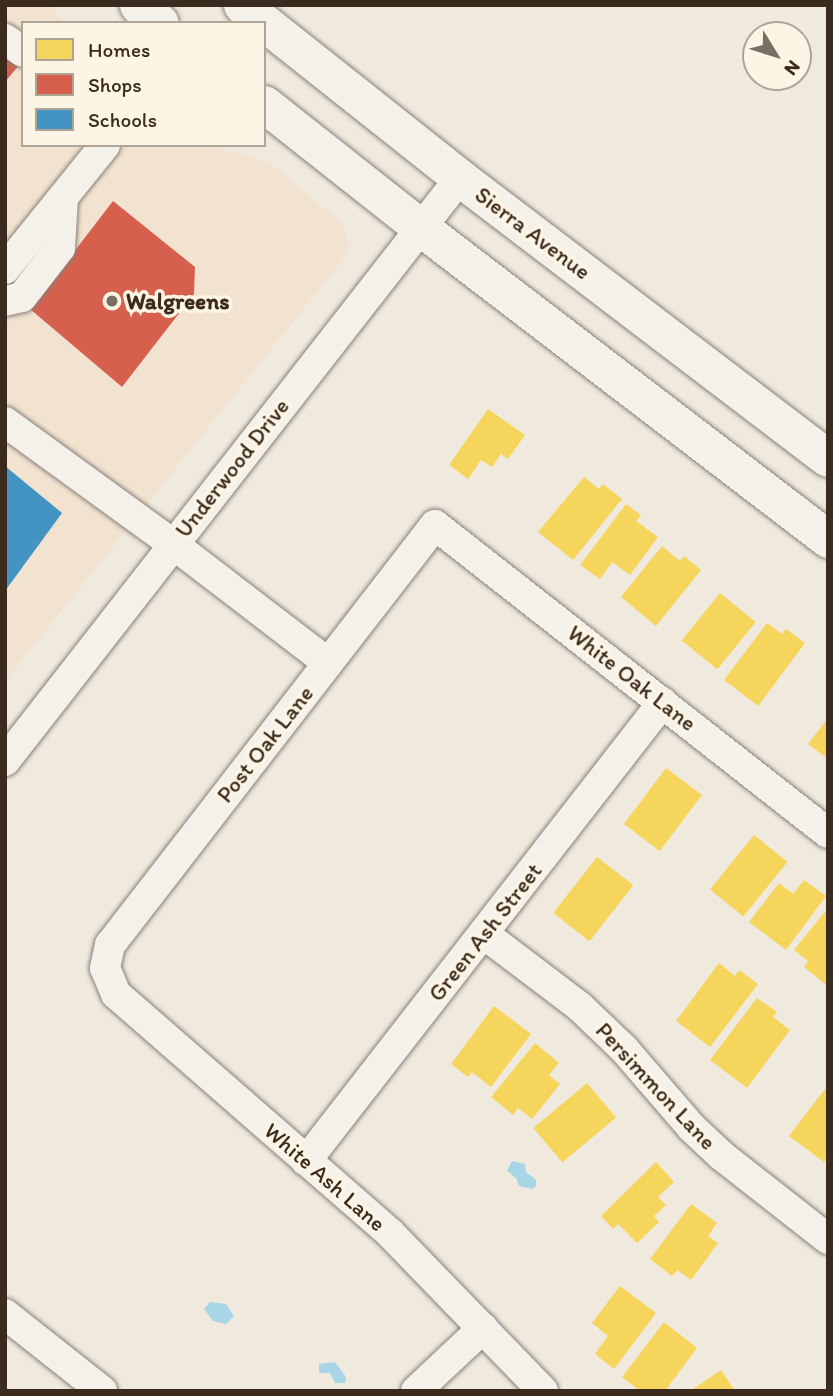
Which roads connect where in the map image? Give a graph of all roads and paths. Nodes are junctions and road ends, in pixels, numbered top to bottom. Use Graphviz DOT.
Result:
graph roads {
  1 [pos="138,5"];
  2 [pos="216,5"];
  3 [pos="259,19"];
  4 [pos="158,21"];
  5 [pos="266,25"];
  6 [pos="5,39"];
  7 [pos="21,51"];
  8 [pos="266,106"];
  9 [pos="103,147"];
  10 [pos="460,177"];
  11 [pos="62,198"];
  12 [pos="420,227"];
  13 [pos="16,234"];
  14 [pos="5,269"];
  15 [pos="5,301"];
  16 [pos="5,422"];
  17 [pos="828,458"];
  18 [pos="435,526"];
  19 [pos="828,539"];
  20 [pos="173,544"];
  21 [pos="328,663"];
  22 [pos="663,702"];
  23 [pos="5,761"];
  24 [pos="828,833"];
  25 [pos="484,934"];
  26 [pos="105,968"];
  27 [pos="306,1161"];
  28 [pos="828,1239"];
  29 [pos="5,1314"];
  30 [pos="483,1328"];
  31 [pos="102,1391"];
  32 [pos="416,1391"];
  33 [pos="543,1391"];
  1 -- 4 [label="main road"];
  2 -- 3 [label="main road, Sierra Avenue"];
  5 -- 10 [label="main road, Sierra Avenue"];
  6 -- 7 [label="street"];
  8 -- 12 [label="main road"];
  9 -- 11 [label="street"];
  10 -- 12 [label="street, Underwood Drive"];
  10 -- 17 [label="main road, Sierra Avenue"];
  11 -- 13 [label="street"];
  11 -- 15 [label="street"];
  12 -- 19 [label="main road"];
  12 -- 20 [label="street, Underwood Drive"];
  13 -- 14 [label="street"];
  16 -- 20 [label="street"];
  18 -- 21 [label="street, Post Oak Lane"];
  18 -- 22 [label="street, White Oak Lane"];
  20 -- 21 [label="street"];
  20 -- 23 [label="street, Underwood Drive"];
  21 -- 26 [label="street, Post Oak Lane"];
  22 -- 24 [label="street, White Oak Lane"];
  22 -- 25 [label="street, Green Ash Street"];
  25 -- 27 [label="street, Green Ash Street"];
  25 -- 28 [label="street, Persimmon Lane"];
  26 -- 27 [label="street, White Ash Lane"];
  27 -- 30 [label="street, White Ash Lane"];
  29 -- 31 [label="street"];
  30 -- 32 [label="street"];
  30 -- 33 [label="street, White Ash Lane"];
}
